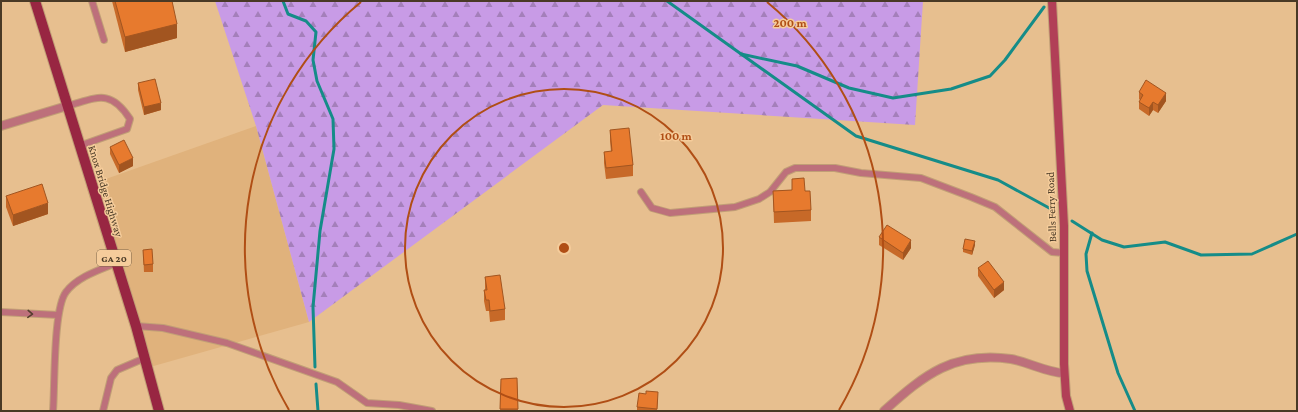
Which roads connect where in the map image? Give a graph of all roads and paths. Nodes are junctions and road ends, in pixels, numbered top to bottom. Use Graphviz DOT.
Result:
graph roads {
  1 [pos="35,1"];
  2 [pos="92,1"];
  3 [pos="1052,1"];
  4 [pos="104,40"];
  5 [pos="67,106"];
  6 [pos="1,126"];
  7 [pos="79,146"];
  8 [pos="641,192"];
  9 [pos="1064,253"];
  10 [pos="116,262"];
  11 [pos="1,312"];
  12 [pos="58,315"];
  13 [pos="136,326"];
  14 [pos="145,358"];
  15 [pos="1064,373"];
  16 [pos="53,411"];
  17 [pos="103,411"];
  18 [pos="158,411"];
  19 [pos="432,411"];
  20 [pos="884,411"];
  21 [pos="1070,411"];
  1 -- 5 [label="main road, Knox Bridge Highway / GA 20"];
  2 -- 4 [label="lane"];
  3 -- 9 [label="main road, Bells Ferry Road"];
  5 -- 6 [label="street"];
  5 -- 7 [label="main road, Knox Bridge Highway / GA 20"];
  5 -- 7 [label="lane"];
  7 -- 10 [label="main road, Knox Bridge Highway / GA 20"];
  8 -- 9 [label="lane"];
  9 -- 15 [label="main road, Bells Ferry Road"];
  10 -- 12 [label="lane"];
  10 -- 13 [label="main road, Knox Bridge Highway / GA 20"];
  11 -- 12 [label="lane, one-way"];
  12 -- 16 [label="lane"];
  13 -- 14 [label="main road, Knox Bridge Highway / GA 20"];
  13 -- 19 [label="lane"];
  14 -- 17 [label="lane"];
  14 -- 18 [label="main road, Knox Bridge Highway / GA 20"];
  15 -- 20 [label="street"];
  15 -- 21 [label="main road, Bells Ferry Road"];
}
